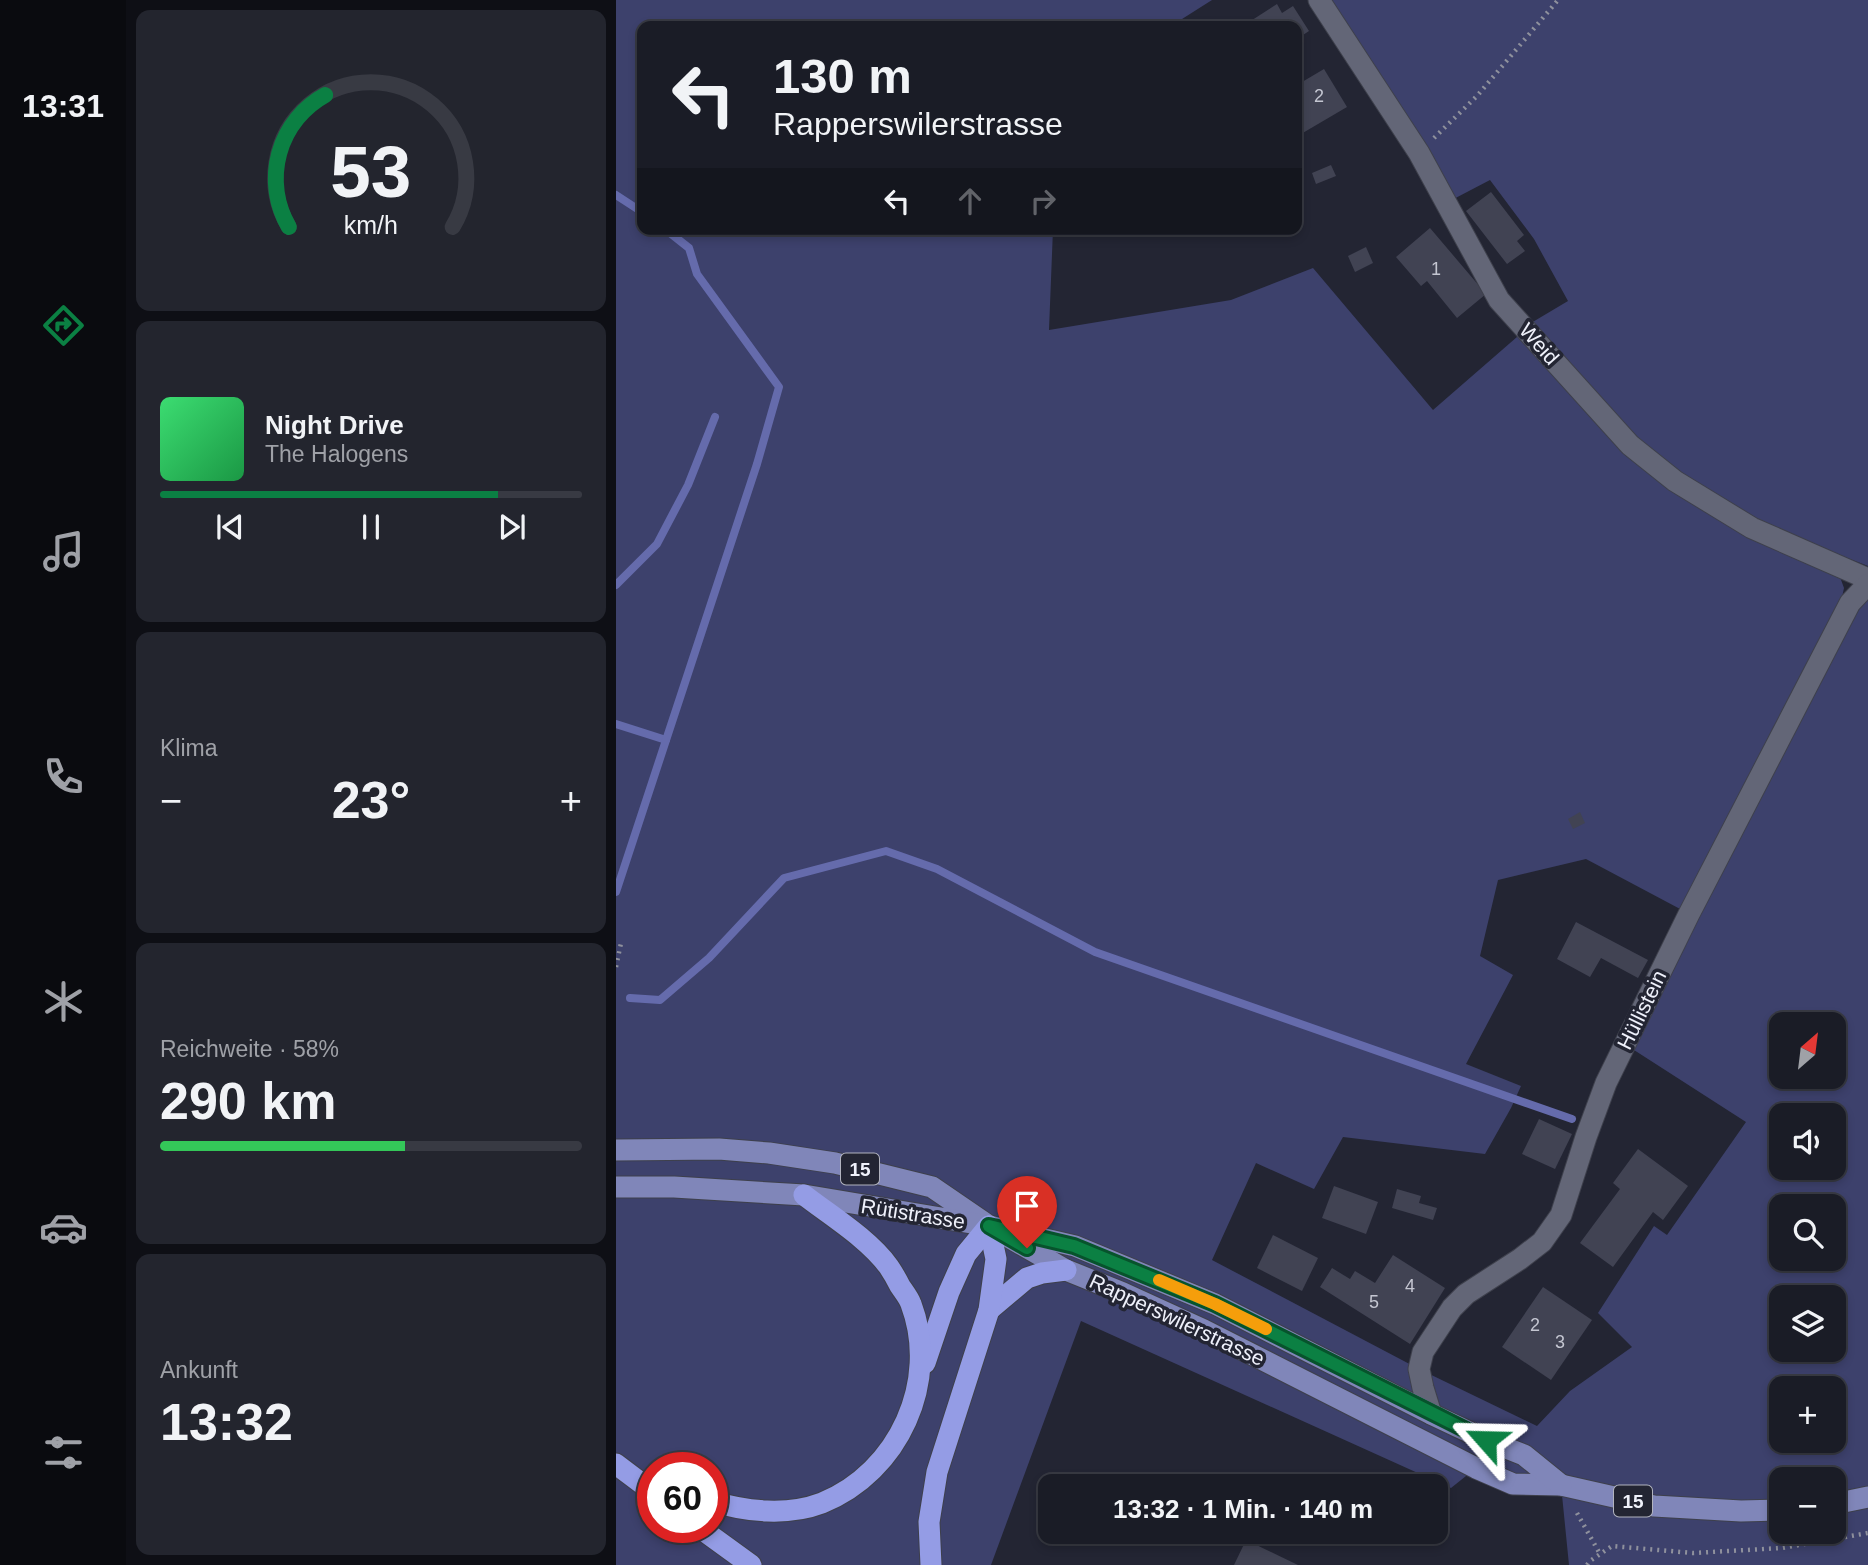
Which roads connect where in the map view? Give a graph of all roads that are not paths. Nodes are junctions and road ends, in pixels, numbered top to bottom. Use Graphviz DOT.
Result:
graph roads {
  1 [pos="1319,0"];
  2 [pos="1868,581"];
  3 [pos="616,1150"];
  4 [pos="616,1187"];
  5 [pos="804,1195"];
  6 [pos="989,1226"];
  7 [pos="1066,1270"];
  8 [pos="989,1310"];
  9 [pos="918,1387"];
  10 [pos="1431,1414"];
  11 [pos="623,1469"];
  12 [pos="637,1480"];
  13 [pos="1561,1485"];
  14 [pos="1868,1497"];
  15 [pos="1846,1502"];
  16 [pos="728,1505"];
  17 [pos="1769,1510"];
  18 [pos="721,1543"];
  19 [pos="751,1565"];
  20 [pos="931,1565"];
  1 -- 2 [label="street, Weid"];
  2 -- 10 [label="street, Hüllistein"];
  3 -- 6 [label="main road, Rütistrasse / 15"];
  4 -- 5 [label="main road, Rütistrasse / 15"];
  5 -- 6 [label="main road, Rütistrasse / 15"];
  5 -- 9 [label="highway"];
  6 -- 7 [label="main road, Rapperswilerstrasse / 15"];
  6 -- 8 [label="highway"];
  6 -- 9 [label="highway"];
  6 -- 10 [label="main road, Rapperswilerstrasse / 15"];
  7 -- 8 [label="highway"];
  7 -- 13 [label="main road, Rapperswilerstrasse / 15"];
  8 -- 20 [label="highway"];
  9 -- 16 [label="highway"];
  10 -- 13 [label="main road, Rapperswilerstrasse / 15"];
  11 -- 12 [label="highway"];
  13 -- 17 [label="main road, Rapperswilerstrasse / 15"];
  14 -- 15 [label="main road"];
  18 -- 19 [label="highway"];
}
